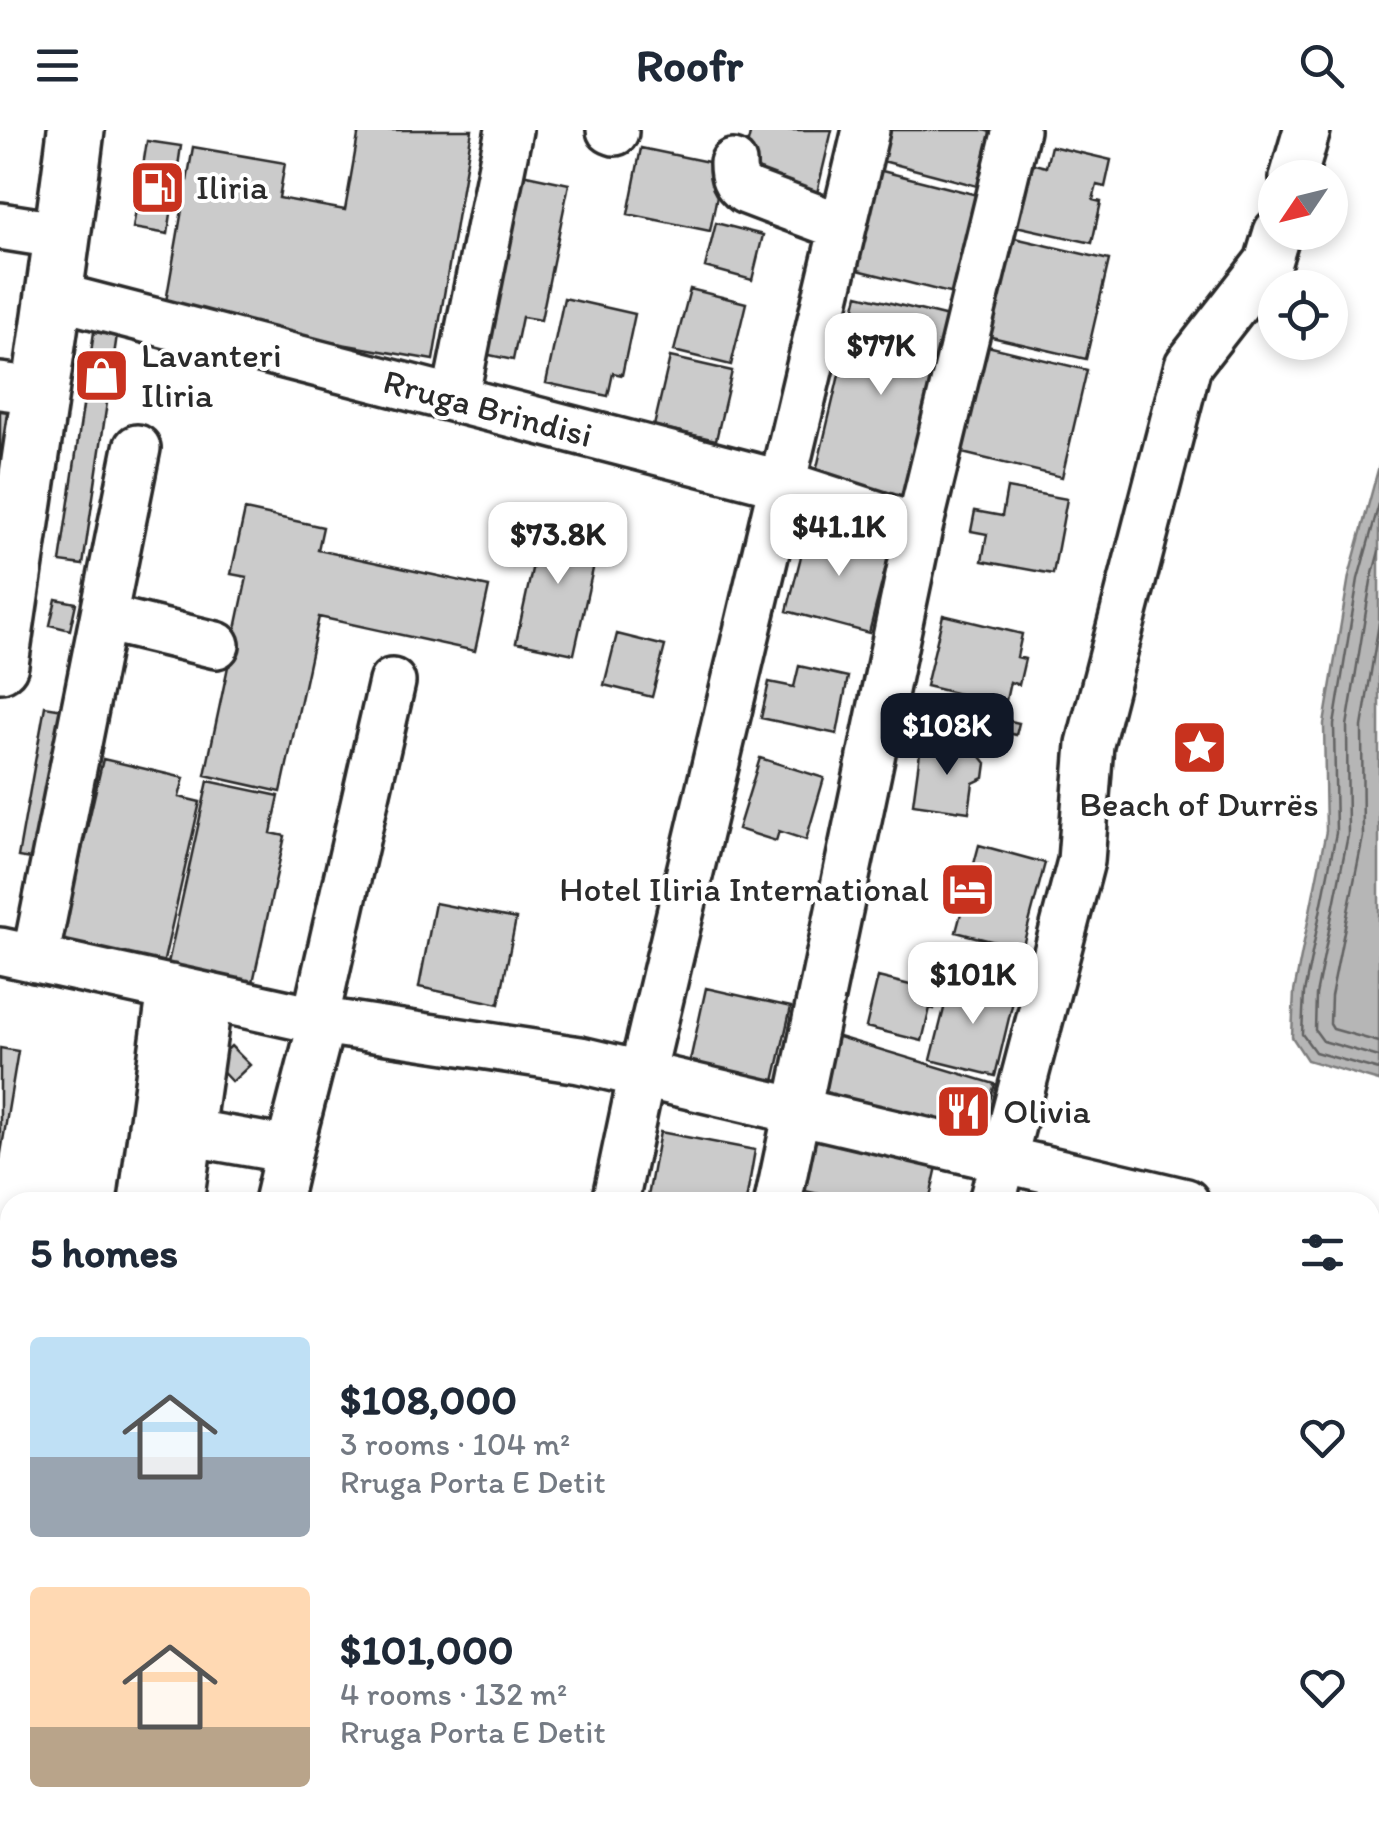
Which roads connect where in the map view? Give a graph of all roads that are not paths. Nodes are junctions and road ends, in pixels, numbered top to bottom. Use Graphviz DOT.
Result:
graph roads {
  1 [pos="76,130"];
  2 [pos="509,130"];
  3 [pos="866,130"];
  4 [pos="1016,130"];
  5 [pos="1307,130"];
  6 [pos="1298,160"];
  7 [pos="733,162"];
  8 [pos="0,226"];
  9 [pos="842,227"];
  10 [pos="63,236"];
  11 [pos="1271,250"];
  12 [pos="56,296"];
  13 [pos="20,388"];
  14 [pos="454,399"];
  15 [pos="137,448"];
  16 [pos="783,484"];
  17 [pos="919,528"];
  18 [pos="8,545"];
  19 [pos="104,618"];
  20 [pos="216,646"];
  21 [pos="0,664"];
  22 [pos="392,682"];
  23 [pos="18,955"];
  24 [pos="190,993"];
  25 [pos="318,1021"];
  26 [pos="642,1074"];
  27 [pos="797,1112"];
  28 [pos="171,1130"];
  29 [pos="290,1150"];
  30 [pos="997,1181"];
  31 [pos="146,1192"];
  32 [pos="179,1192"];
  33 [pos="280,1192"];
  34 [pos="617,1192"];
  35 [pos="780,1192"];
  36 [pos="1096,1192"];
  1 -- 10 [label="main road"];
  2 -- 14 [label="street"];
  3 -- 9 [label="street"];
  4 -- 17 [label="street"];
  5 -- 6 [label="street"];
  7 -- 9 [label="street"];
  8 -- 10 [label="street"];
  9 -- 16 [label="street"];
  10 -- 12 [label="main road"];
  11 -- 30 [label="street"];
  12 -- 13 [label="main road"];
  12 -- 14 [label="street, Rruga Brindisi"];
  13 -- 18 [label="main road"];
  14 -- 16 [label="street, Rruga Brindisi"];
  15 -- 19 [label="street"];
  16 -- 17 [label="street, Rruga Brindisi"];
  16 -- 26 [label="street"];
  17 -- 27 [label="street"];
  18 -- 21 [label="main road"];
  19 -- 20 [label="street"];
  19 -- 23 [label="street"];
  22 -- 25 [label="street"];
  23 -- 24 [label="street"];
  24 -- 25 [label="street"];
  24 -- 28 [label="street"];
  25 -- 26 [label="street"];
  25 -- 29 [label="street"];
  26 -- 27 [label="street"];
  26 -- 34 [label="street"];
  27 -- 30 [label="street"];
  27 -- 35 [label="street"];
  28 -- 29 [label="street"];
  28 -- 31 [label="street"];
  28 -- 32 [label="street"];
  29 -- 33 [label="street"];
  30 -- 36 [label="street"];
}
